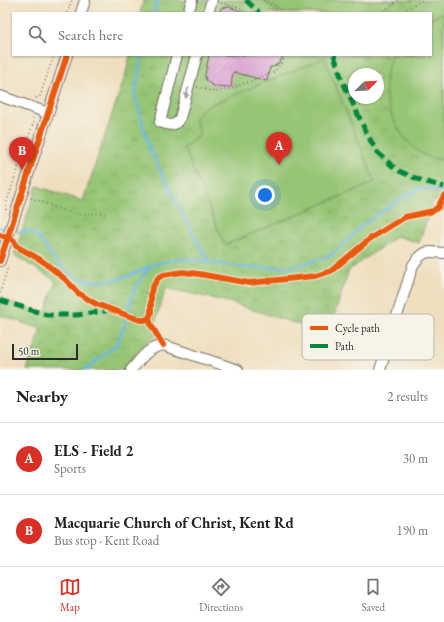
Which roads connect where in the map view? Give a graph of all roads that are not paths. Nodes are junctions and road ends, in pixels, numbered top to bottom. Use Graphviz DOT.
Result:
graph roads {
  1 [pos="85,0"];
  2 [pos="192,0"];
  3 [pos="212,0"];
  4 [pos="81,12"];
  5 [pos="188,12"];
  6 [pos="208,12"];
  7 [pos="67,56"];
  8 [pos="177,56"];
  9 [pos="197,56"];
  10 [pos="0,96"];
  11 [pos="48,112"];
  12 [pos="444,253"];
  13 [pos="4,263"];
  14 [pos="397,314"];
  15 [pos="383,360"];
  16 [pos="131,370"];
  17 [pos="238,370"];
  18 [pos="380,370"];
  1 -- 4 [label="street"];
  2 -- 5 [label="street"];
  3 -- 6 [label="street"];
  7 -- 11 [label="street"];
  9 -- 8 [label="street, one-way"];
  10 -- 11 [label="street"];
  11 -- 13 [label="street"];
  12 -- 14 [label="street"];
  15 -- 18 [label="street"];
  16 -- 17 [label="street"];
}
